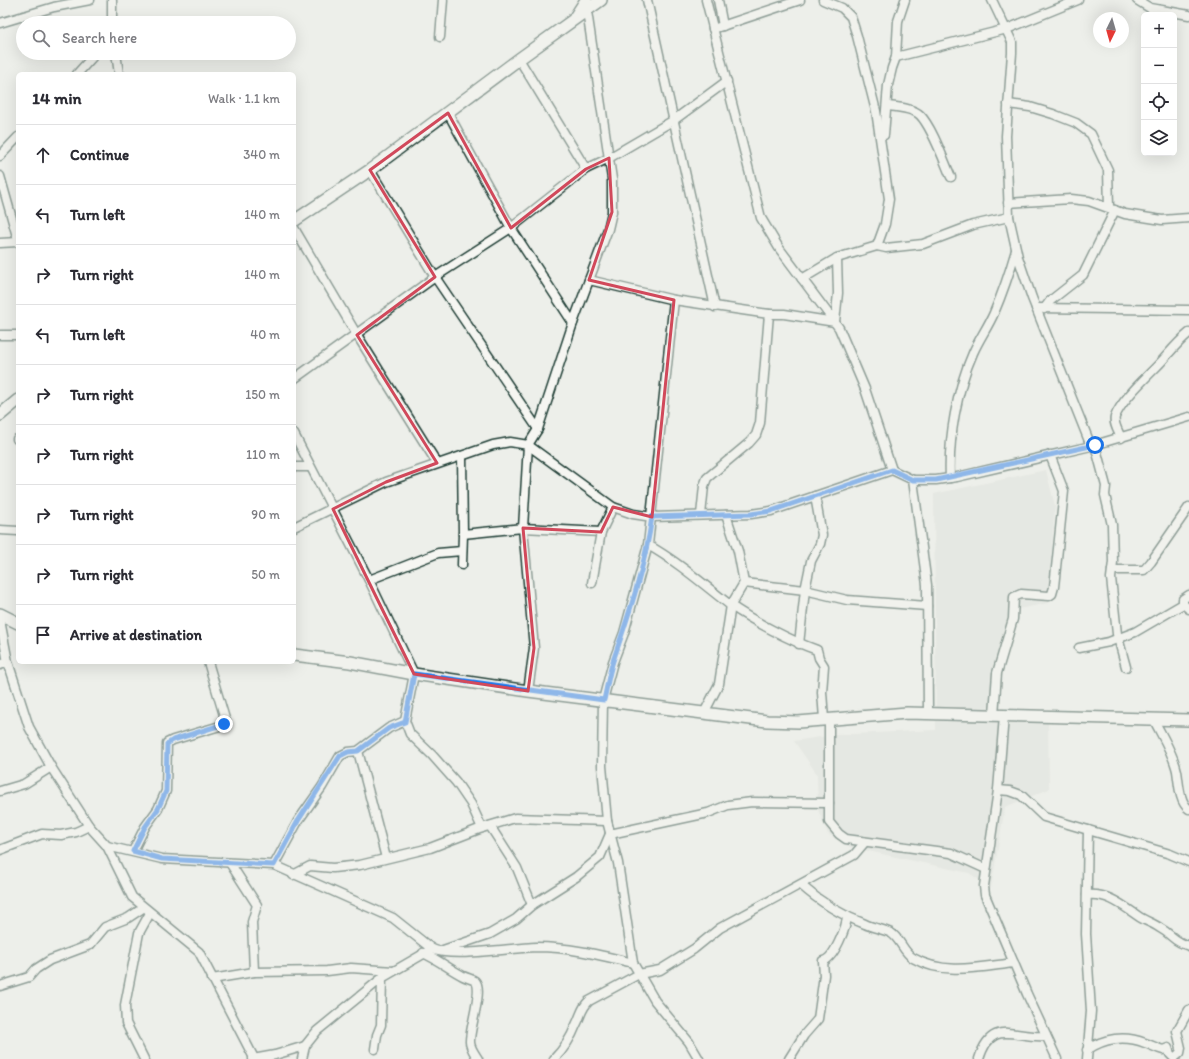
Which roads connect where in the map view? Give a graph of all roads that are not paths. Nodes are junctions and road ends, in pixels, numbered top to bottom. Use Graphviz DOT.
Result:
graph roads {
  1 [pos="90,0"];
  2 [pos="112,0"];
  3 [pos="443,0"];
  4 [pos="586,0"];
  5 [pos="601,0"];
  6 [pos="647,0"];
  7 [pos="706,0"];
  8 [pos="718,0"];
  9 [pos="800,0"];
  10 [pos="823,0"];
  11 [pos="905,0"];
  12 [pos="992,0"];
  13 [pos="1078,0"];
  14 [pos="1137,0"];
  15 [pos="54,4"];
  16 [pos="587,11"];
  17 [pos="1189,15"];
  18 [pos="20,16"];
  19 [pos="112,16"];
  20 [pos="16,17"];
  21 [pos="574,18"];
  22 [pos="0,23"];
  23 [pos="723,26"];
  24 [pos="713,28"];
  25 [pos="1007,29"];
  26 [pos="440,37"];
  27 [pos="896,57"];
  28 [pos="519,59"];
  29 [pos="90,60"];
  30 [pos="117,60"];
  31 [pos="79,72"];
  32 [pos="119,72"];
  33 [pos="727,81"];
  34 [pos="1008,104"];
  35 [pos="887,106"];
  36 [pos="448,113"];
  37 [pos="674,120"];
  38 [pos="16,139"];
  39 [pos="883,150"];
  40 [pos="0,156"];
  41 [pos="609,158"];
  42 [pos="586,169"];
  43 [pos="370,170"];
  44 [pos="0,176"];
  45 [pos="951,177"];
  46 [pos="1008,203"];
  47 [pos="1112,208"];
  48 [pos="1009,217"];
  49 [pos="1189,218"];
  50 [pos="296,220"];
  51 [pos="511,228"];
  52 [pos="296,231"];
  53 [pos="16,234"];
  54 [pos="16,241"];
  55 [pos="0,243"];
  56 [pos="877,246"];
  57 [pos="1016,249"];
  58 [pos="836,258"];
  59 [pos="435,277"];
  60 [pos="802,279"];
  61 [pos="589,280"];
  62 [pos="674,300"];
  63 [pos="715,306"];
  64 [pos="1040,308"];
  65 [pos="1189,310"];
  66 [pos="769,314"];
  67 [pos="835,322"];
  68 [pos="573,323"];
  69 [pos="1189,333"];
  70 [pos="0,335"];
  71 [pos="16,335"];
  72 [pos="357,335"];
  73 [pos="296,378"];
  74 [pos="16,402"];
  75 [pos="0,415"];
  76 [pos="1189,417"];
  77 [pos="538,429"];
  78 [pos="296,438"];
  79 [pos="1121,438"];
  80 [pos="528,445"];
  81 [pos="1093,446"];
  82 [pos="1050,455"];
  83 [pos="462,456"];
  84 [pos="437,463"];
  85 [pos="296,467"];
  86 [pos="309,467"];
  87 [pos="892,470"];
  88 [pos="950,478"];
  89 [pos="913,480"];
  90 [pos="815,496"];
  91 [pos="613,507"];
  92 [pos="1189,507"];
  93 [pos="333,509"];
  94 [pos="726,515"];
  95 [pos="701,516"];
  96 [pos="652,517"];
  97 [pos="296,526"];
  98 [pos="523,528"];
  99 [pos="0,530"];
  100 [pos="16,532"];
  101 [pos="601,532"];
  102 [pos="464,534"];
  103 [pos="648,545"];
  104 [pos="462,551"];
  105 [pos="462,565"];
  106 [pos="1112,570"];
  107 [pos="369,580"];
  108 [pos="592,583"];
  109 [pos="744,583"];
  110 [pos="805,590"];
  111 [pos="1189,595"];
  112 [pos="731,605"];
  113 [pos="928,606"];
  114 [pos="1186,606"];
  115 [pos="0,614"];
  116 [pos="0,620"];
  117 [pos="16,621"];
  118 [pos="1119,639"];
  119 [pos="799,644"];
  120 [pos="1079,648"];
  121 [pos="296,655"];
  122 [pos="4,663"];
  123 [pos="209,664"];
  124 [pos="1126,667"];
  125 [pos="414,674"];
  126 [pos="528,691"];
  127 [pos="604,700"];
  128 [pos="704,713"];
  129 [pos="928,713"];
  130 [pos="999,716"];
  131 [pos="826,719"];
  132 [pos="1154,720"];
  133 [pos="1189,720"];
  134 [pos="405,722"];
  135 [pos="358,751"];
  136 [pos="51,768"];
  137 [pos="998,790"];
  138 [pos="0,791"];
  139 [pos="829,803"];
  140 [pos="1189,810"];
  141 [pos="607,822"];
  142 [pos="89,826"];
  143 [pos="490,826"];
  144 [pos="482,828"];
  145 [pos="1088,830"];
  146 [pos="610,834"];
  147 [pos="865,842"];
  148 [pos="107,846"];
  149 [pos="0,850"];
  150 [pos="133,851"];
  151 [pos="386,858"];
  152 [pos="1189,862"];
  153 [pos="230,863"];
  154 [pos="274,865"];
  155 [pos="986,869"];
  156 [pos="293,874"];
  157 [pos="801,885"];
  158 [pos="1087,895"];
  159 [pos="532,905"];
  160 [pos="143,908"];
  161 [pos="150,913"];
  162 [pos="847,916"];
  163 [pos="1189,946"];
  164 [pos="435,951"];
  165 [pos="423,953"];
  166 [pos="633,963"];
  167 [pos="1014,963"];
  168 [pos="393,971"];
  169 [pos="254,972"];
  170 [pos="639,974"];
  171 [pos="382,978"];
  172 [pos="212,979"];
  173 [pos="0,986"];
  174 [pos="1189,1010"];
  175 [pos="1046,1036"];
  176 [pos="305,1046"];
  177 [pos="375,1049"];
  178 [pos="1087,1050"];
  179 [pos="253,1058"];
  180 [pos="557,1058"];
  181 [pos="144,1059"];
  182 [pos="302,1059"];
  183 [pos="478,1059"];
  184 [pos="699,1059"];
  185 [pos="789,1059"];
  186 [pos="979,1059"];
  187 [pos="1057,1059"];
  188 [pos="1087,1059"];
  1 -- 15 [label="street"];
  2 -- 19 [label="street"];
  3 -- 26 [label="street"];
  4 -- 21 [label="street"];
  5 -- 16 [label="street"];
  6 -- 37 [label="street"];
  7 -- 24 [label="street"];
  8 -- 23 [label="street"];
  9 -- 23 [label="street"];
  10 -- 39 [label="street"];
  11 -- 27 [label="street"];
  12 -- 25 [label="street"];
  13 -- 25 [label="street"];
  14 -- 17 [label="street"];
  15 -- 18 [label="street"];
  16 -- 21 [label="street"];
  16 -- 41 [label="street"];
  20 -- 22 [label="street"];
  21 -- 28 [label="street"];
  23 -- 24 [label="street"];
  24 -- 33 [label="street"];
  25 -- 27 [label="street"];
  25 -- 34 [label="street"];
  27 -- 35 [label="street"];
  28 -- 36 [label="street"];
  28 -- 42 [label="street"];
  29 -- 31 [label="street"];
  30 -- 32 [label="street"];
  33 -- 37 [label="street"];
  33 -- 60 [label="street"];
  34 -- 46 [label="street"];
  34 -- 47 [label="street"];
  35 -- 39 [label="street"];
  35 -- 45 [label="street"];
  36 -- 43 [label="street"];
  36 -- 51 [label="street"];
  37 -- 41 [label="street"];
  37 -- 63 [label="street"];
  38 -- 40 [label="street"];
  39 -- 56 [label="street"];
  41 -- 42 [label="street"];
  41 -- 61 [label="street"];
  42 -- 51 [label="street"];
  43 -- 50 [label="street"];
  43 -- 59 [label="street"];
  44 -- 53 [label="street"];
  46 -- 47 [label="street"];
  46 -- 48 [label="street"];
  47 -- 49 [label="street"];
  47 -- 64 [label="street"];
  48 -- 56 [label="street"];
  48 -- 57 [label="street"];
  51 -- 59 [label="street"];
  51 -- 68 [label="street"];
  52 -- 72 [label="street"];
  54 -- 55 [label="street"];
  56 -- 58 [label="street"];
  57 -- 64 [label="street"];
  57 -- 88 [label="street"];
  58 -- 60 [label="street"];
  58 -- 67 [label="street"];
  59 -- 72 [label="street"];
  59 -- 77 [label="street"];
  60 -- 67 [label="street"];
  61 -- 62 [label="street"];
  61 -- 68 [label="street"];
  62 -- 63 [label="street"];
  62 -- 96 [label="street"];
  63 -- 66 [label="street"];
  64 -- 65 [label="street"];
  64 -- 81 [label="street"];
  66 -- 67 [label="street"];
  66 -- 95 [label="street"];
  67 -- 87 [label="street"];
  68 -- 77 [label="street"];
  69 -- 79 [label="street"];
  70 -- 71 [label="street"];
  72 -- 73 [label="street"];
  72 -- 84 [label="street"];
  74 -- 75 [label="street"];
  76 -- 79 [label="street"];
  77 -- 80 [label="street"];
  78 -- 86 [label="street"];
  79 -- 81 [label="street"];
  80 -- 83 [label="street"];
  80 -- 91 [label="street"];
  80 -- 98 [label="street"];
  81 -- 82 [label="street"];
  81 -- 106 [label="street"];
  82 -- 88 [label="street"];
  82 -- 130 [label="street"];
  83 -- 84 [label="street"];
  83 -- 102 [label="street"];
  84 -- 93 [label="street"];
  85 -- 86 [label="street"];
  86 -- 93 [label="street"];
  87 -- 89 [label="street"];
  87 -- 90 [label="street"];
  88 -- 89 [label="street"];
  89 -- 113 [label="street"];
  90 -- 94 [label="street"];
  90 -- 110 [label="street"];
  91 -- 96 [label="street"];
  91 -- 101 [label="street"];
  92 -- 106 [label="street"];
  93 -- 97 [label="street"];
  93 -- 107 [label="street"];
  94 -- 95 [label="street"];
  94 -- 109 [label="street"];
  95 -- 96 [label="street"];
  96 -- 103 [label="street"];
  98 -- 101 [label="street"];
  98 -- 102 [label="street"];
  98 -- 126 [label="street"];
  99 -- 100 [label="street"];
  101 -- 108 [label="street"];
  102 -- 104 [label="street"];
  103 -- 112 [label="street"];
  103 -- 127 [label="street"];
  104 -- 105 [label="street"];
  104 -- 107 [label="street"];
  106 -- 118 [label="street"];
  107 -- 125 [label="street"];
  109 -- 110 [label="street"];
  109 -- 112 [label="street"];
  110 -- 113 [label="street"];
  110 -- 119 [label="street"];
  111 -- 114 [label="street"];
  112 -- 119 [label="street"];
  112 -- 128 [label="street"];
  113 -- 129 [label="street"];
  114 -- 118 [label="street"];
  115 -- 117 [label="street"];
  116 -- 122 [label="street"];
  118 -- 120 [label="street"];
  118 -- 124 [label="street"];
  119 -- 131 [label="street"];
  121 -- 125 [label="street"];
  122 -- 136 [label="street"];
  123 -- 150 [label="street"];
  125 -- 126 [label="street"];
  125 -- 134 [label="street"];
  126 -- 127 [label="street"];
  127 -- 128 [label="street"];
  127 -- 141 [label="street"];
  128 -- 131 [label="street"];
  129 -- 130 [label="street"];
  129 -- 131 [label="street"];
  130 -- 132 [label="street"];
  130 -- 137 [label="street"];
  131 -- 139 [label="street"];
  132 -- 133 [label="street"];
  132 -- 140 [label="street"];
  134 -- 135 [label="street"];
  134 -- 144 [label="street"];
  135 -- 151 [label="street"];
  135 -- 154 [label="street"];
  136 -- 138 [label="street"];
  136 -- 142 [label="street"];
  137 -- 145 [label="street"];
  137 -- 155 [label="street"];
  139 -- 146 [label="street"];
  139 -- 147 [label="street"];
  141 -- 143 [label="street"];
  141 -- 146 [label="street"];
  142 -- 148 [label="street"];
  142 -- 149 [label="street"];
  143 -- 144 [label="street"];
  143 -- 159 [label="street"];
  144 -- 151 [label="street"];
  145 -- 152 [label="street"];
  145 -- 158 [label="street"];
  146 -- 159 [label="street"];
  146 -- 166 [label="street"];
  147 -- 155 [label="street"];
  147 -- 157 [label="street"];
  148 -- 150 [label="street"];
  148 -- 160 [label="street"];
  150 -- 153 [label="street"];
  151 -- 156 [label="street"];
  153 -- 154 [label="street"];
  153 -- 169 [label="street"];
  154 -- 156 [label="street"];
  155 -- 167 [label="street"];
  156 -- 164 [label="street"];
  157 -- 162 [label="street"];
  157 -- 170 [label="street"];
  158 -- 163 [label="street"];
  158 -- 178 [label="street"];
  159 -- 164 [label="street"];
  160 -- 161 [label="street"];
  160 -- 173 [label="street"];
  161 -- 172 [label="street"];
  161 -- 181 [label="street"];
  162 -- 167 [label="street"];
  162 -- 185 [label="street"];
  164 -- 165 [label="street"];
  164 -- 166 [label="street"];
  165 -- 168 [label="street"];
  165 -- 183 [label="street"];
  166 -- 170 [label="street"];
  167 -- 175 [label="street"];
  168 -- 169 [label="street"];
  168 -- 171 [label="street"];
  169 -- 172 [label="street"];
  170 -- 180 [label="street"];
  170 -- 184 [label="street"];
  171 -- 176 [label="street"];
  171 -- 177 [label="street"];
  172 -- 179 [label="street"];
  174 -- 178 [label="street"];
  175 -- 186 [label="street"];
  175 -- 187 [label="street"];
  176 -- 179 [label="street"];
  176 -- 182 [label="street"];
  178 -- 188 [label="street"];
}
